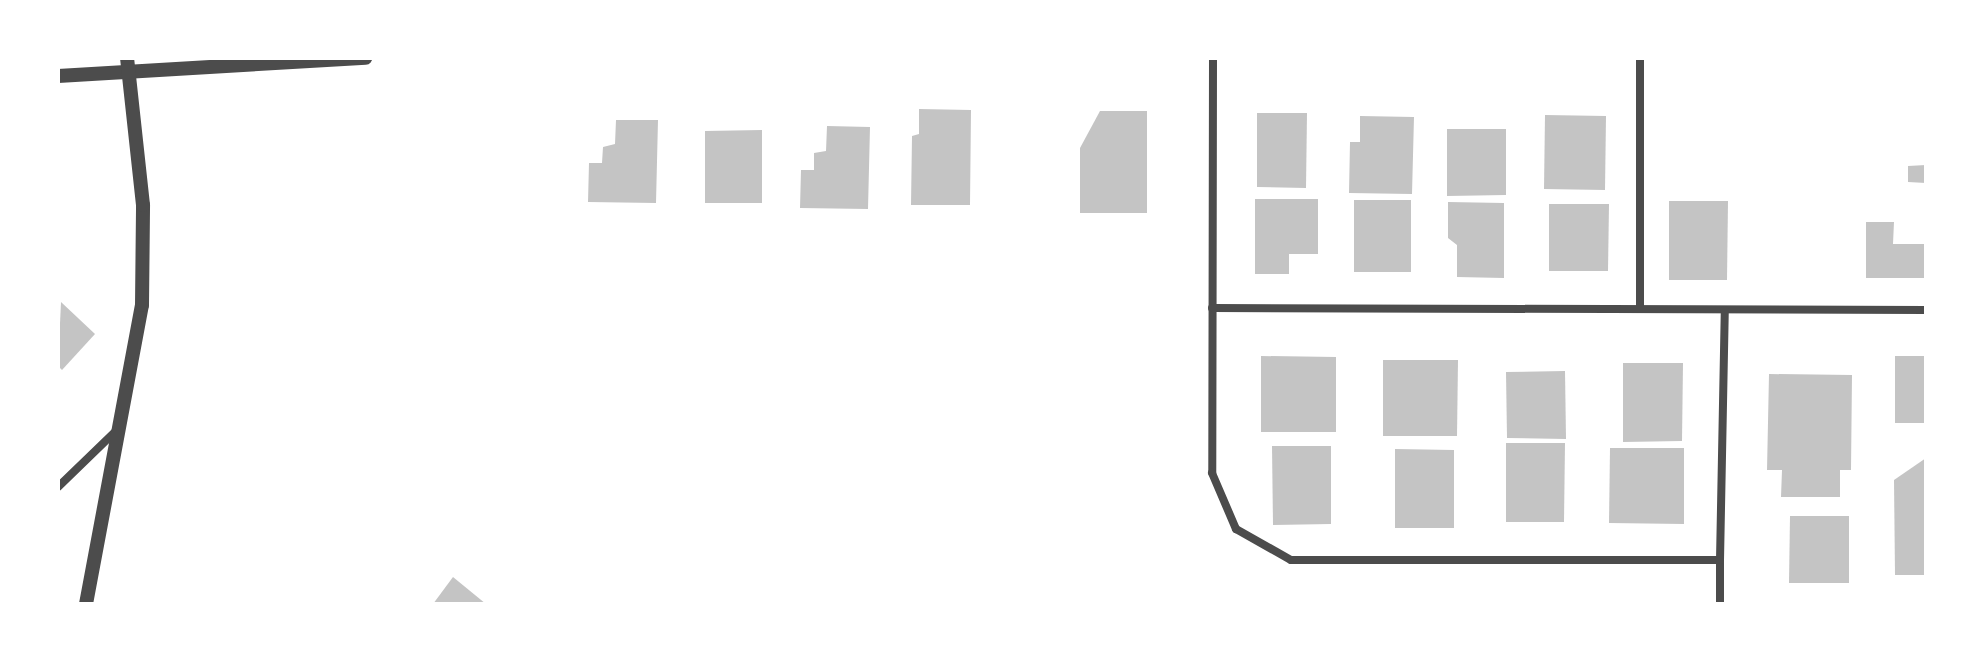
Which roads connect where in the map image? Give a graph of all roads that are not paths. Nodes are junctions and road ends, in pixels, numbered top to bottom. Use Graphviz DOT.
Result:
graph roads {
  1 [pos="127,58"];
  2 [pos="365,58"];
  3 [pos="1213,58"];
  4 [pos="1640,58"];
  5 [pos="58,76"];
  6 [pos="1212,308"];
  7 [pos="1640,309"];
  8 [pos="1725,310"];
  9 [pos="1926,310"];
  10 [pos="117,430"];
  11 [pos="58,487"];
  12 [pos="1720,560"];
  13 [pos="86,604"];
  14 [pos="1720,604"];
  1 -- 10 [label="street"];
  2 -- 5 [label="street"];
  3 -- 6 [label="street"];
  4 -- 7 [label="street"];
  6 -- 7 [label="street"];
  6 -- 12 [label="street"];
  7 -- 8 [label="street"];
  8 -- 9 [label="street"];
  8 -- 12 [label="street"];
  10 -- 11 [label="street"];
  10 -- 13 [label="street"];
  12 -- 14 [label="street"];
}
